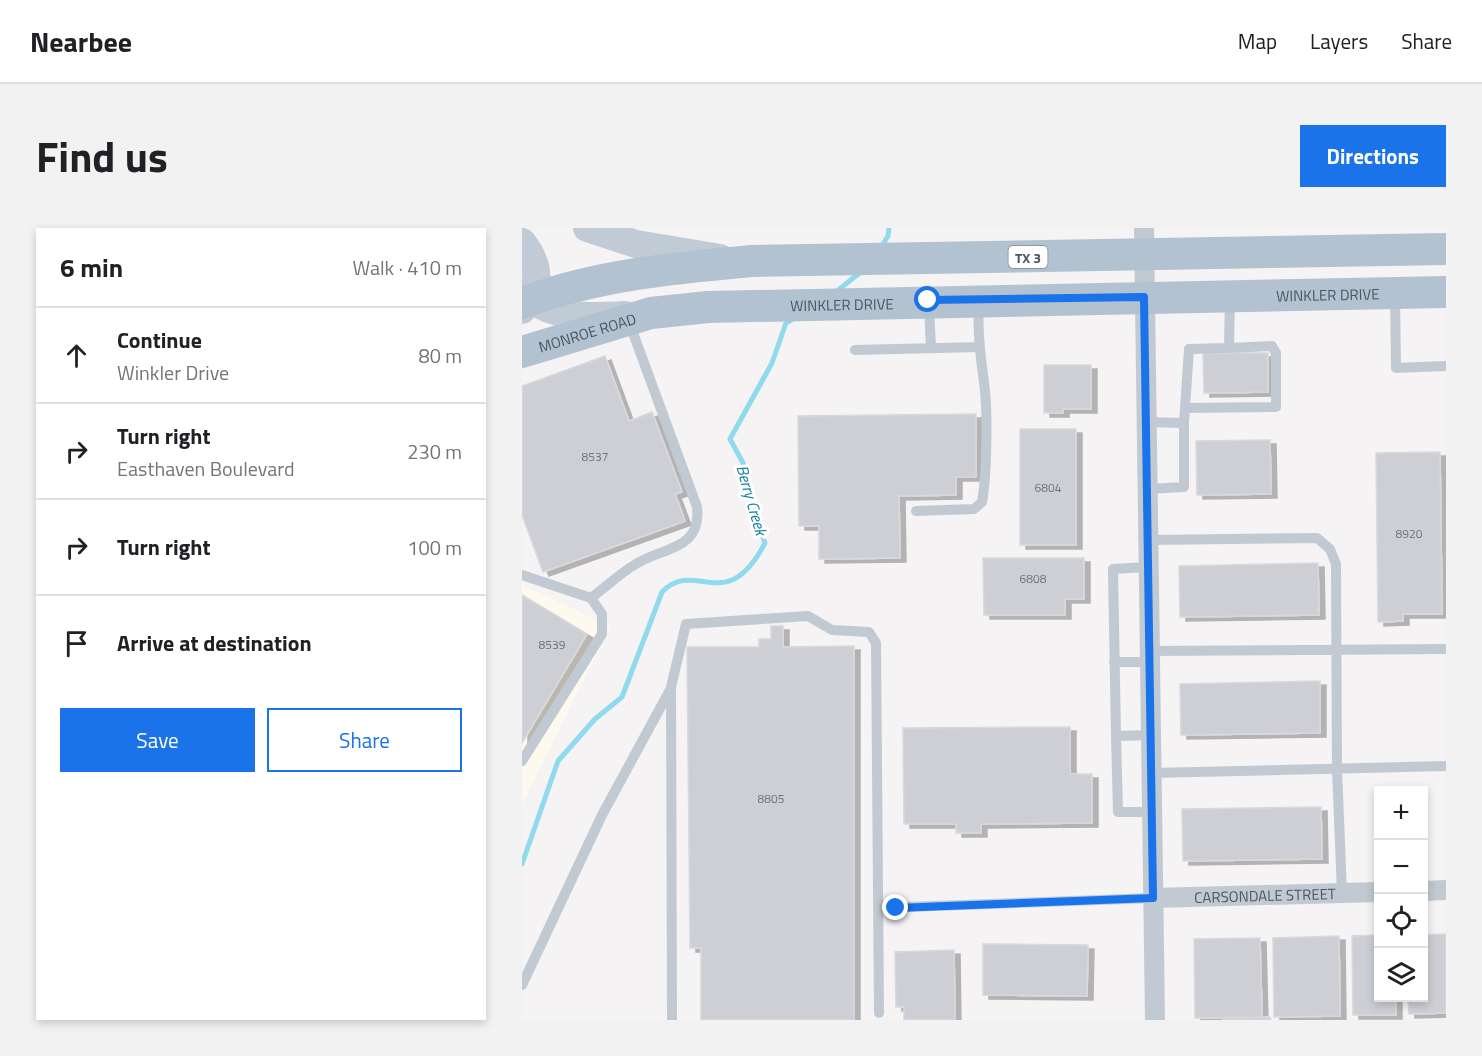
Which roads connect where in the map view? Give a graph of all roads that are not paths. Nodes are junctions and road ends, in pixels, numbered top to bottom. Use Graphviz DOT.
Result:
graph roads {
  1 [pos="588,228"];
  2 [pos="522,242"];
  3 [pos="1144,242"];
  4 [pos="1446,249"];
  5 [pos="949,258"];
  6 [pos="752,261"];
  7 [pos="1446,291"];
  8 [pos="1395,292"];
  9 [pos="1230,295"];
  10 [pos="1144,297"];
  11 [pos="953,300"];
  12 [pos="524,301"];
  13 [pos="639,316"];
  14 [pos="979,346"];
  15 [pos="931,348"];
  16 [pos="1229,348"];
  17 [pos="855,350"];
  18 [pos="522,352"];
  19 [pos="1446,366"];
  20 [pos="1185,408"];
  21 [pos="1146,422"];
  22 [pos="1184,423"];
  23 [pos="1147,489"];
  24 [pos="916,511"];
  25 [pos="1148,540"];
  26 [pos="1148,567"];
  27 [pos="522,575"];
  28 [pos="591,598"];
  29 [pos="1446,648"];
  30 [pos="1336,649"];
  31 [pos="1150,657"];
  32 [pos="1114,662"];
  33 [pos="671,687"];
  34 [pos="1151,735"];
  35 [pos="1116,736"];
  36 [pos="522,761"];
  37 [pos="1446,766"];
  38 [pos="1337,769"];
  39 [pos="1151,773"];
  40 [pos="1152,812"];
  41 [pos="1446,890"];
  42 [pos="1428,891"];
  43 [pos="1374,892"];
  44 [pos="1342,893"];
  45 [pos="1153,898"];
  46 [pos="878,908"];
  47 [pos="522,985"];
  48 [pos="879,1013"];
  49 [pos="672,1020"];
  50 [pos="1155,1020"];
  1 -- 6 [label="street"];
  2 -- 12 [label="street"];
  3 -- 4 [label="main road, TX 3"];
  3 -- 5 [label="main road, TX 3"];
  3 -- 10 [label="street"];
  5 -- 6 [label="main road, TX 3"];
  5 -- 11 [label="main road"];
  6 -- 12 [label="main road, TX 3"];
  7 -- 8 [label="main road, WINKLER DRIVE"];
  8 -- 9 [label="main road, WINKLER DRIVE"];
  8 -- 19 [label="lane"];
  9 -- 10 [label="main road, WINKLER DRIVE"];
  9 -- 16 [label="lane"];
  10 -- 11 [label="main road, WINKLER DRIVE"];
  10 -- 21 [label="street"];
  11 -- 13 [label="main road, WINKLER DRIVE"];
  11 -- 14 [label="lane"];
  11 -- 15 [label="lane"];
  12 -- 13 [label="street, WINKLER DRIVE"];
  13 -- 18 [label="main road, MONROE ROAD"];
  13 -- 28 [label="lane"];
  14 -- 15 [label="lane"];
  14 -- 24 [label="lane"];
  15 -- 17 [label="lane"];
  16 -- 20 [label="lane"];
  16 -- 20 [label="lane"];
  20 -- 22 [label="lane"];
  21 -- 22 [label="lane"];
  21 -- 23 [label="street"];
  22 -- 23 [label="lane"];
  23 -- 25 [label="street"];
  25 -- 26 [label="street"];
  25 -- 30 [label="lane"];
  26 -- 31 [label="street"];
  26 -- 32 [label="lane"];
  27 -- 28 [label="lane"];
  28 -- 36 [label="lane"];
  29 -- 30 [label="lane"];
  30 -- 31 [label="lane"];
  30 -- 38 [label="lane"];
  31 -- 32 [label="lane"];
  31 -- 34 [label="street"];
  32 -- 35 [label="lane"];
  33 -- 46 [label="lane"];
  33 -- 47 [label="lane"];
  33 -- 49 [label="lane"];
  34 -- 35 [label="lane"];
  34 -- 39 [label="street"];
  35 -- 40 [label="lane"];
  37 -- 38 [label="lane"];
  38 -- 39 [label="lane"];
  38 -- 44 [label="lane"];
  39 -- 40 [label="street"];
  40 -- 45 [label="street"];
  41 -- 42 [label="street"];
  43 -- 44 [label="street, CARSONDALE STREET"];
  44 -- 45 [label="street, CARSONDALE STREET"];
  45 -- 46 [label="lane"];
  45 -- 50 [label="street"];
  46 -- 48 [label="lane"];
}
